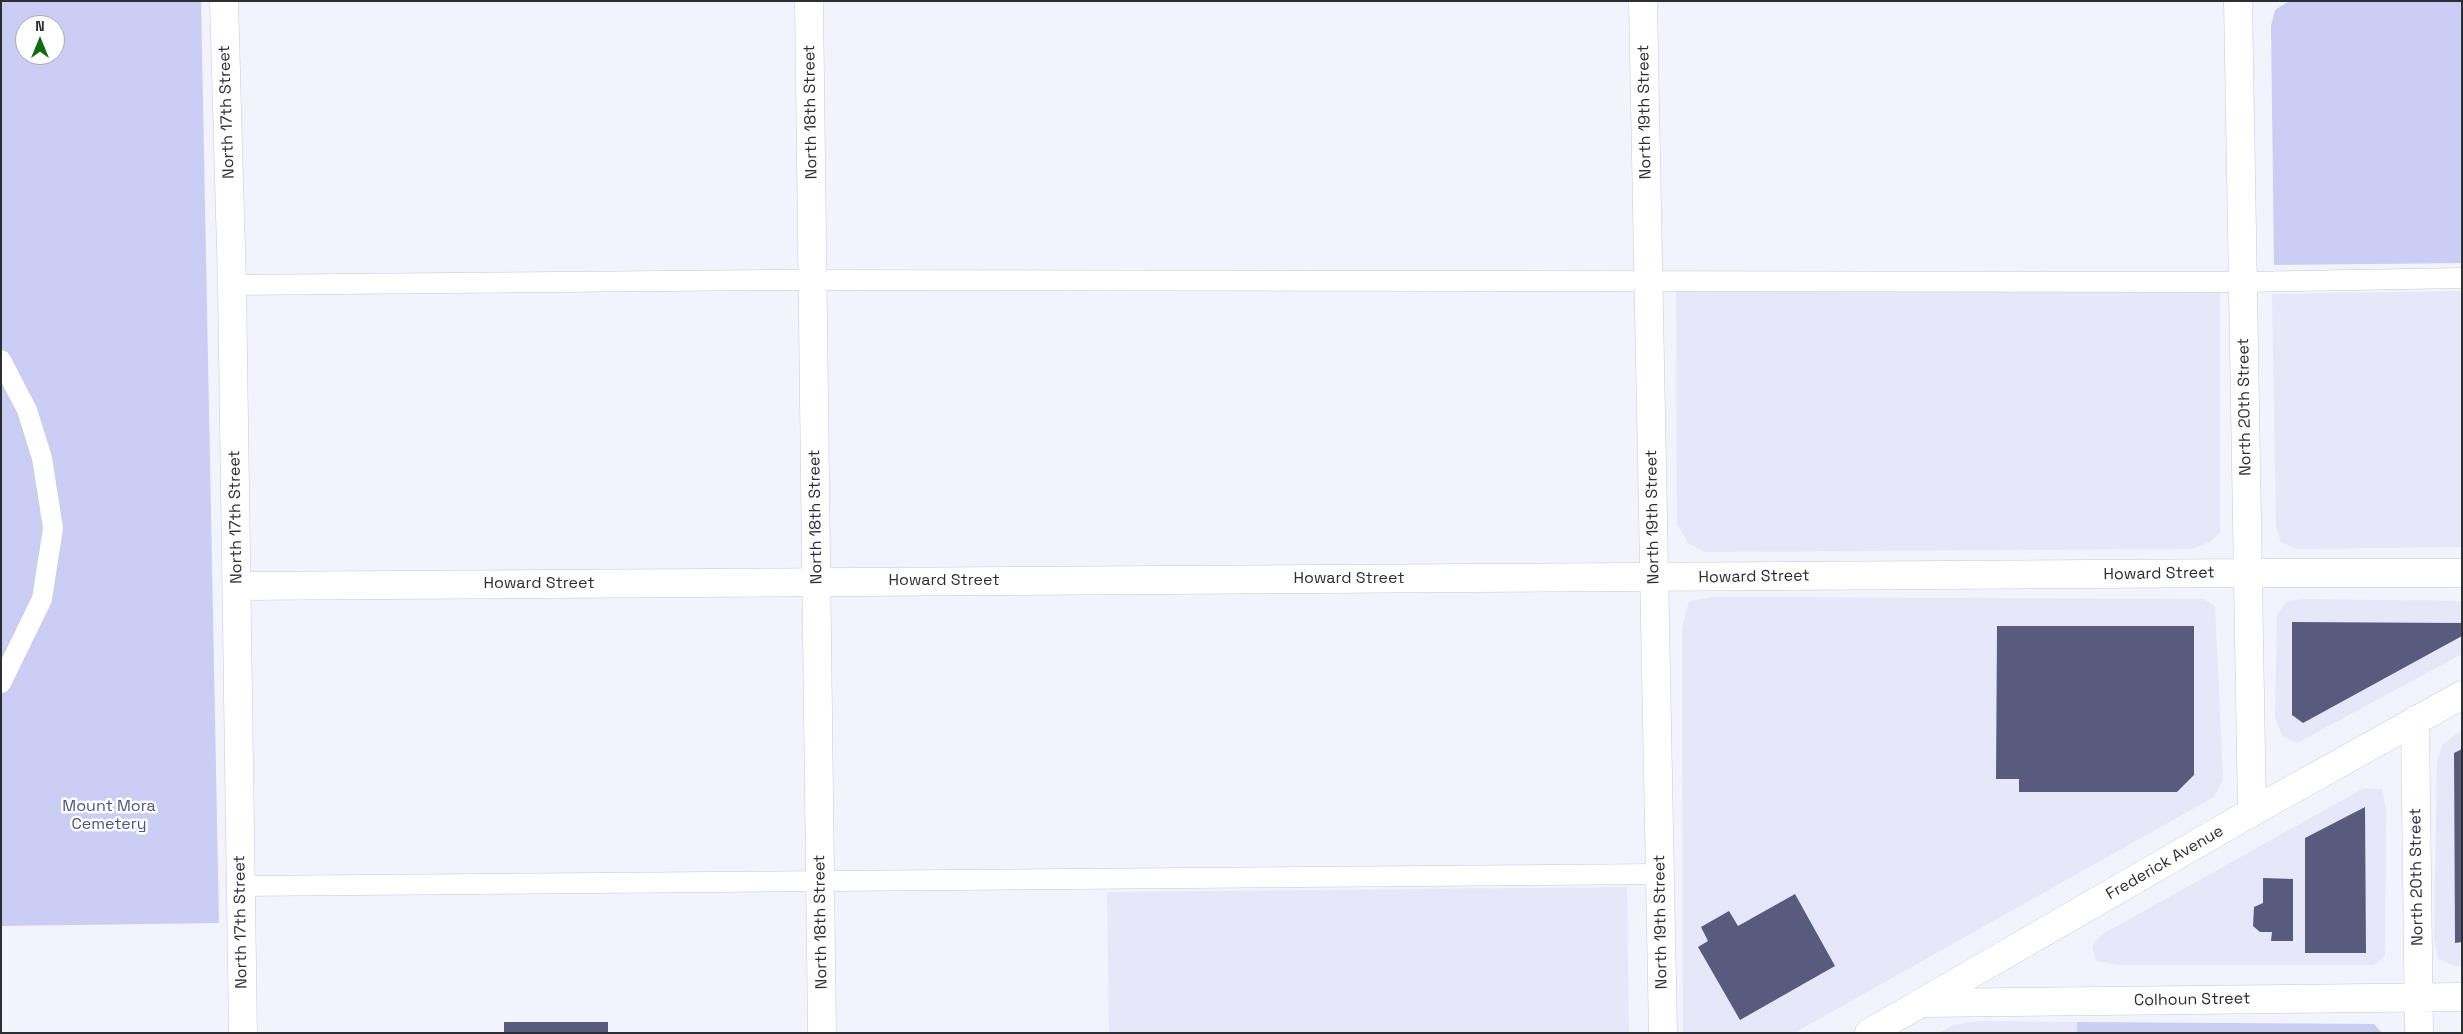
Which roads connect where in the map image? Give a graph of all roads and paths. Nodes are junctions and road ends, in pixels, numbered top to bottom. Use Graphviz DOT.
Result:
graph roads {
  1 [pos="224,1"];
  2 [pos="809,1"];
  3 [pos="1643,1"];
  4 [pos="2238,1"];
  5 [pos="2462,278"];
  6 [pos="813,281"];
  7 [pos="1650,281"];
  8 [pos="2243,282"];
  9 [pos="232,285"];
  10 [pos="1,360"];
  11 [pos="2248,573"];
  12 [pos="2462,573"];
  13 [pos="1653,578"];
  14 [pos="817,582"];
  15 [pos="237,586"];
  16 [pos="1,682"];
  17 [pos="2462,694"];
  18 [pos="2415,720"];
  19 [pos="2252,812"];
  20 [pos="1660,874"];
  21 [pos="821,880"];
  22 [pos="241,886"];
  23 [pos="2462,997"];
  24 [pos="2419,998"];
  25 [pos="1923,1003"];
  26 [pos="243,1033"];
  27 [pos="822,1033"];
  28 [pos="1663,1033"];
  29 [pos="1869,1033"];
  30 [pos="2418,1033"];
  1 -- 9 [label="street, North 17th Street"];
  2 -- 6 [label="street, North 18th Street"];
  3 -- 7 [label="street, North 19th Street"];
  4 -- 8 [label="street, North 20th Street"];
  5 -- 8 [label="lane"];
  6 -- 7 [label="lane"];
  6 -- 9 [label="lane"];
  6 -- 14 [label="street, North 18th Street"];
  7 -- 8 [label="lane"];
  7 -- 13 [label="street, North 19th Street"];
  8 -- 11 [label="street, North 20th Street"];
  9 -- 15 [label="street, North 17th Street"];
  10 -- 16 [label="lane"];
  11 -- 12 [label="street, Howard Street"];
  11 -- 13 [label="street, Howard Street"];
  11 -- 19 [label="street, North 20th Street"];
  13 -- 14 [label="street, Howard Street"];
  13 -- 20 [label="street, North 19th Street"];
  14 -- 15 [label="street, Howard Street"];
  14 -- 21 [label="street, North 18th Street"];
  15 -- 22 [label="street, North 17th Street"];
  17 -- 18 [label="street, Frederick Avenue"];
  18 -- 19 [label="street, Frederick Avenue"];
  18 -- 24 [label="street, North 20th Street"];
  19 -- 25 [label="street, Frederick Avenue"];
  20 -- 21 [label="lane"];
  20 -- 28 [label="street, North 19th Street"];
  21 -- 22 [label="lane"];
  21 -- 27 [label="street, North 18th Street"];
  22 -- 26 [label="street, North 17th Street"];
  23 -- 24 [label="street, Colhoun Street"];
  24 -- 25 [label="street, Colhoun Street"];
  24 -- 30 [label="street, North 20th Street"];
  25 -- 29 [label="street, Frederick Avenue"];
}
